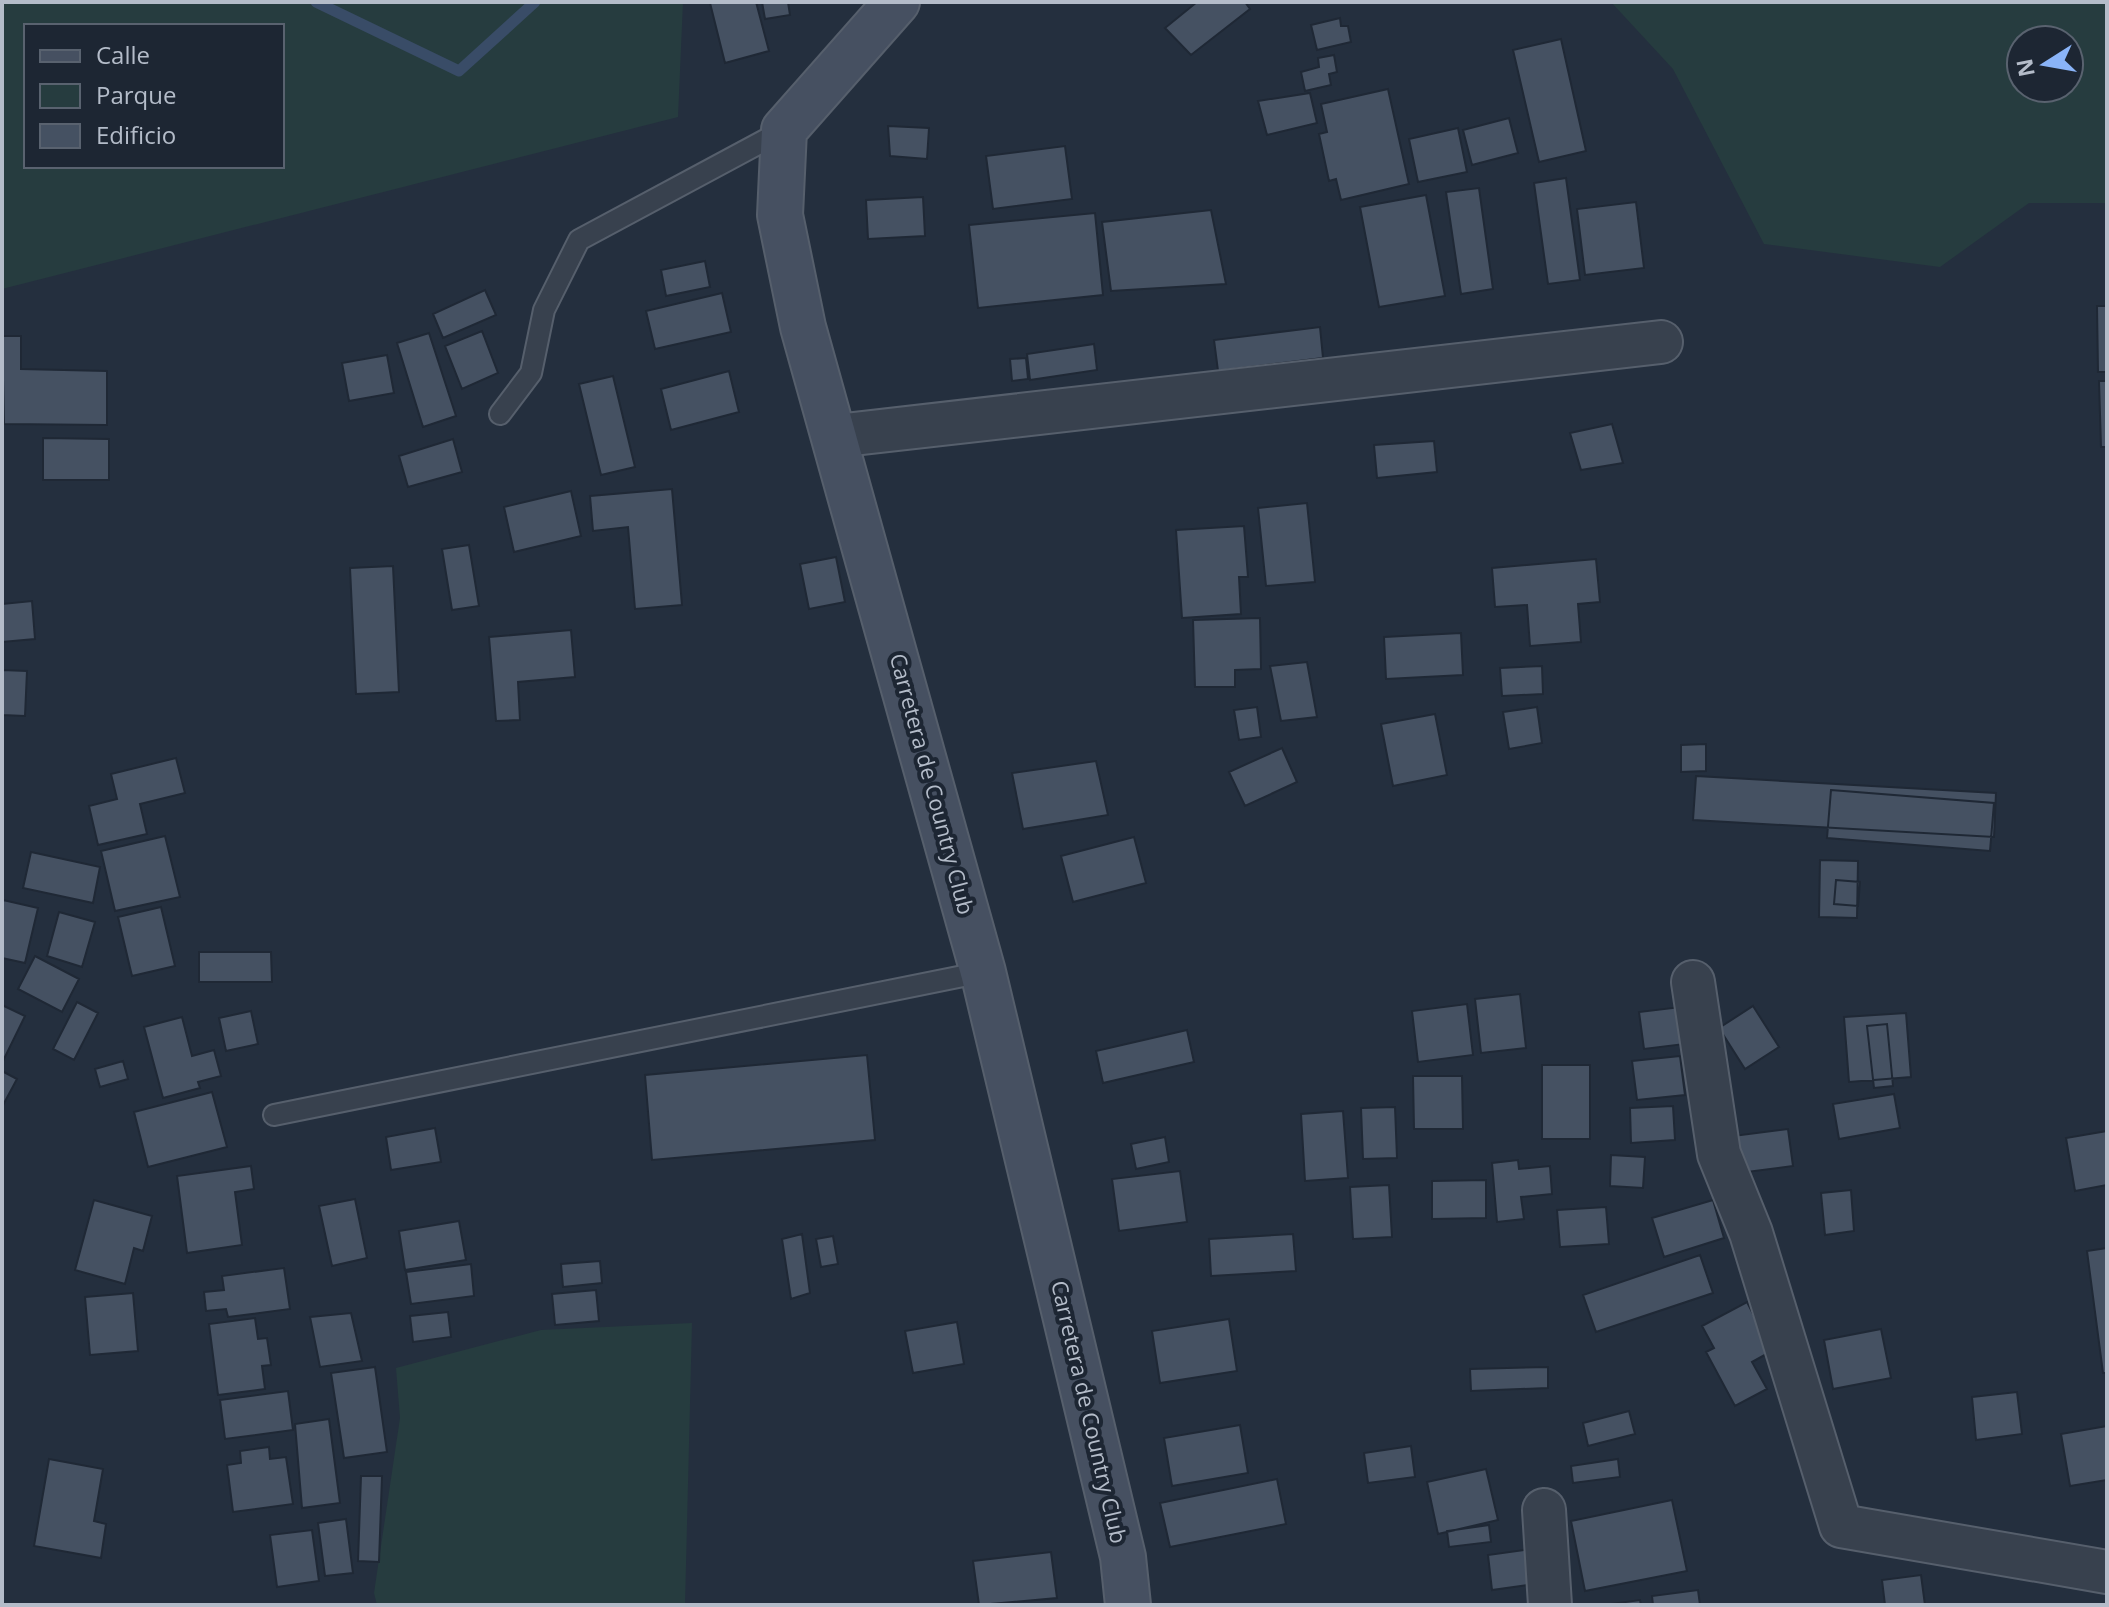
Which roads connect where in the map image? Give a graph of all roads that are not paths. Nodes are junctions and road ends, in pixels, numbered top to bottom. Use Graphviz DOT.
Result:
graph roads {
  1 [pos="897,2"];
  2 [pos="784,130"];
  3 [pos="1661,342"];
  4 [pos="500,414"];
  5 [pos="836,436"];
  6 [pos="983,972"];
  7 [pos="1693,982"];
  8 [pos="274,1115"];
  9 [pos="1544,1510"];
  10 [pos="2091,1582"];
  11 [pos="1128,1605"];
  12 [pos="1550,1605"];
  1 -- 2 [label="street"];
  2 -- 4 [label="lane"];
  2 -- 5 [label="street, Carretera de Country Club"];
  3 -- 5 [label="street"];
  5 -- 6 [label="street, Carretera de Country Club"];
  6 -- 8 [label="lane"];
  6 -- 11 [label="street, Carretera de Country Club"];
  7 -- 10 [label="street"];
  9 -- 12 [label="street"];
}
